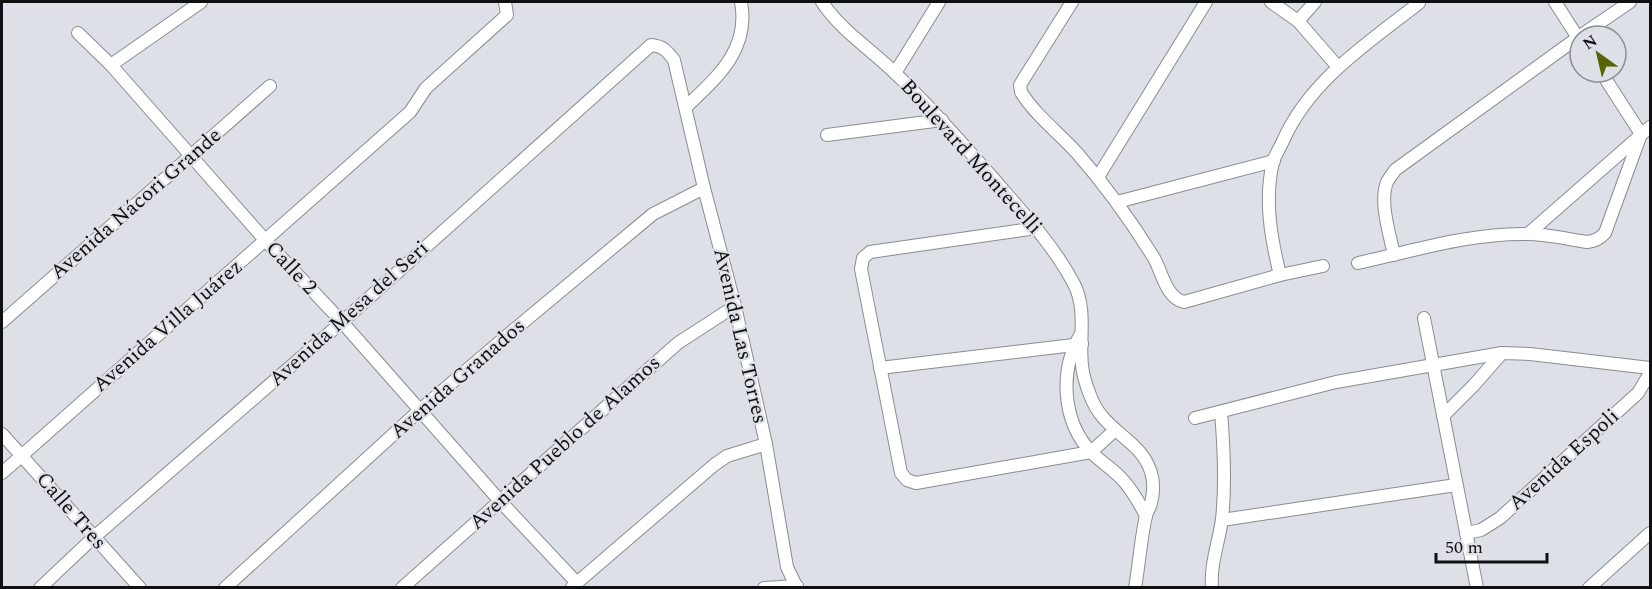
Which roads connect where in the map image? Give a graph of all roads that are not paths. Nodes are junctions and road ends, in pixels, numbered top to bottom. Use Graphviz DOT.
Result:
graph roads {
  1 [pos="201,2"];
  2 [pos="505,2"];
  3 [pos="741,2"];
  4 [pos="822,2"];
  5 [pos="939,2"];
  6 [pos="1072,2"];
  7 [pos="1206,2"];
  8 [pos="1315,2"];
  9 [pos="1555,2"];
  10 [pos="1630,2"];
  11 [pos="1277,3"];
  12 [pos="1419,3"];
  13 [pos="1298,21"];
  14 [pos="1570,24"];
  15 [pos="1599,24"];
  16 [pos="78,33"];
  17 [pos="659,45"];
  18 [pos="1568,46"];
  19 [pos="111,65"];
  20 [pos="1338,67"];
  21 [pos="895,73"];
  22 [pos="1610,84"];
  23 [pos="270,86"];
  24 [pos="686,107"];
  25 [pos="942,120"];
  26 [pos="1646,130"];
  27 [pos="827,135"];
  28 [pos="190,156"];
  29 [pos="1274,161"];
  30 [pos="1098,177"];
  31 [pos="704,188"];
  32 [pos="1117,202"];
  33 [pos="1037,228"];
  34 [pos="1528,234"];
  35 [pos="265,240"];
  36 [pos="1394,255"];
  37 [pos="1358,263"];
  38 [pos="1323,266"];
  39 [pos="1280,275"];
  40 [pos="735,306"];
  41 [pos="1424,318"];
  42 [pos="2,322"];
  43 [pos="342,322"];
  44 [pos="1079,341"];
  45 [pos="1502,353"];
  46 [pos="1433,365"];
  47 [pos="880,368"];
  48 [pos="1650,368"];
  49 [pos="1650,373"];
  50 [pos="420,410"];
  51 [pos="1221,412"];
  52 [pos="1443,416"];
  53 [pos="1195,418"];
  54 [pos="1114,431"];
  55 [pos="2,434"];
  56 [pos="766,444"];
  57 [pos="1091,452"];
  58 [pos="22,455"];
  59 [pos="2,473"];
  60 [pos="1456,485"];
  61 [pos="500,501"];
  62 [pos="1146,516"];
  63 [pos="1222,520"];
  64 [pos="1466,533"];
  65 [pos="1650,533"];
  66 [pos="93,538"];
  67 [pos="787,567"];
  68 [pos="574,585"];
  69 [pos="778,587"];
  70 [pos="797,587"];
  71 [pos="40,588"];
  72 [pos="140,588"];
  73 [pos="225,588"];
  74 [pos="402,588"];
  75 [pos="764,588"];
  76 [pos="1135,588"];
  77 [pos="1212,588"];
  78 [pos="1477,588"];
  79 [pos="1589,588"];
  1 -- 19 [label="street"];
  2 -- 35 [label="street, Avenida Villa Juárez"];
  3 -- 24 [label="street"];
  4 -- 21 [label="street, Boulevard Montecelli"];
  5 -- 21 [label="street"];
  6 -- 30 [label="street"];
  7 -- 30 [label="street"];
  8 -- 13 [label="street"];
  9 -- 14 [label="street"];
  10 -- 15 [label="street"];
  11 -- 13 [label="street"];
  12 -- 20 [label="street"];
  13 -- 20 [label="street"];
  16 -- 19 [label="street, Calle 2"];
  17 -- 24 [label="street, Avenida Las Torres"];
  17 -- 43 [label="street, Avenida Mesa del Seri"];
  18 -- 36 [label="street"];
  19 -- 28 [label="street, Calle 2"];
  20 -- 29 [label="street"];
  21 -- 25 [label="street, Boulevard Montecelli"];
  22 -- 26 [label="street"];
  23 -- 28 [label="street, Avenida Nácori Grande"];
  24 -- 31 [label="street, Avenida Las Torres"];
  25 -- 27 [label="street"];
  25 -- 33 [label="street, Boulevard Montecelli"];
  26 -- 34 [label="street"];
  26 -- 34 [label="street"];
  28 -- 35 [label="street, Calle 2"];
  28 -- 42 [label="street, Avenida Nácori Grande"];
  29 -- 32 [label="street"];
  29 -- 39 [label="street"];
  30 -- 32 [label="street"];
  31 -- 40 [label="street, Avenida Las Torres"];
  31 -- 50 [label="street, Avenida Granados"];
  32 -- 39 [label="street"];
  33 -- 44 [label="street, Boulevard Montecelli"];
  33 -- 47 [label="street"];
  34 -- 36 [label="street"];
  35 -- 43 [label="street, Calle 2"];
  35 -- 58 [label="street, Avenida Villa Juárez"];
  36 -- 37 [label="street"];
  38 -- 39 [label="street"];
  40 -- 56 [label="street, Avenida Las Torres"];
  40 -- 61 [label="street, Avenida Pueblo de Alamos"];
  41 -- 46 [label="street"];
  43 -- 50 [label="street, Calle 2"];
  43 -- 66 [label="street, Avenida Mesa del Seri"];
  44 -- 47 [label="street"];
  44 -- 54 [label="street, Boulevard Montecelli"];
  44 -- 57 [label="street, Boulevard Montecelli"];
  45 -- 46 [label="street"];
  45 -- 48 [label="street"];
  45 -- 52 [label="street"];
  46 -- 51 [label="street"];
  46 -- 52 [label="street"];
  47 -- 57 [label="street"];
  49 -- 64 [label="street, Avenida Espoli"];
  50 -- 61 [label="street, Calle 2"];
  50 -- 73 [label="street, Avenida Granados"];
  51 -- 53 [label="street"];
  51 -- 63 [label="street"];
  52 -- 60 [label="street"];
  54 -- 57 [label="street"];
  54 -- 62 [label="street, Boulevard Montecelli"];
  55 -- 58 [label="street, Calle Tres"];
  56 -- 67 [label="street, Avenida Las Torres"];
  56 -- 68 [label="street"];
  57 -- 62 [label="street, Boulevard Montecelli"];
  58 -- 59 [label="street, Avenida Villa Juárez"];
  58 -- 66 [label="street, Calle Tres"];
  60 -- 63 [label="street"];
  60 -- 64 [label="street"];
  61 -- 68 [label="street, Calle 2"];
  61 -- 74 [label="street, Avenida Pueblo de Alamos"];
  62 -- 76 [label="street, Boulevard Montecelli"];
  63 -- 77 [label="street"];
  64 -- 78 [label="street"];
  65 -- 79 [label="street"];
  66 -- 71 [label="street, Avenida Mesa del Seri"];
  66 -- 72 [label="street, Calle Tres"];
  67 -- 69 [label="street"];
  67 -- 70 [label="street, Avenida Las Torres"];
  69 -- 70 [label="street"];
  69 -- 75 [label="street"];
}
